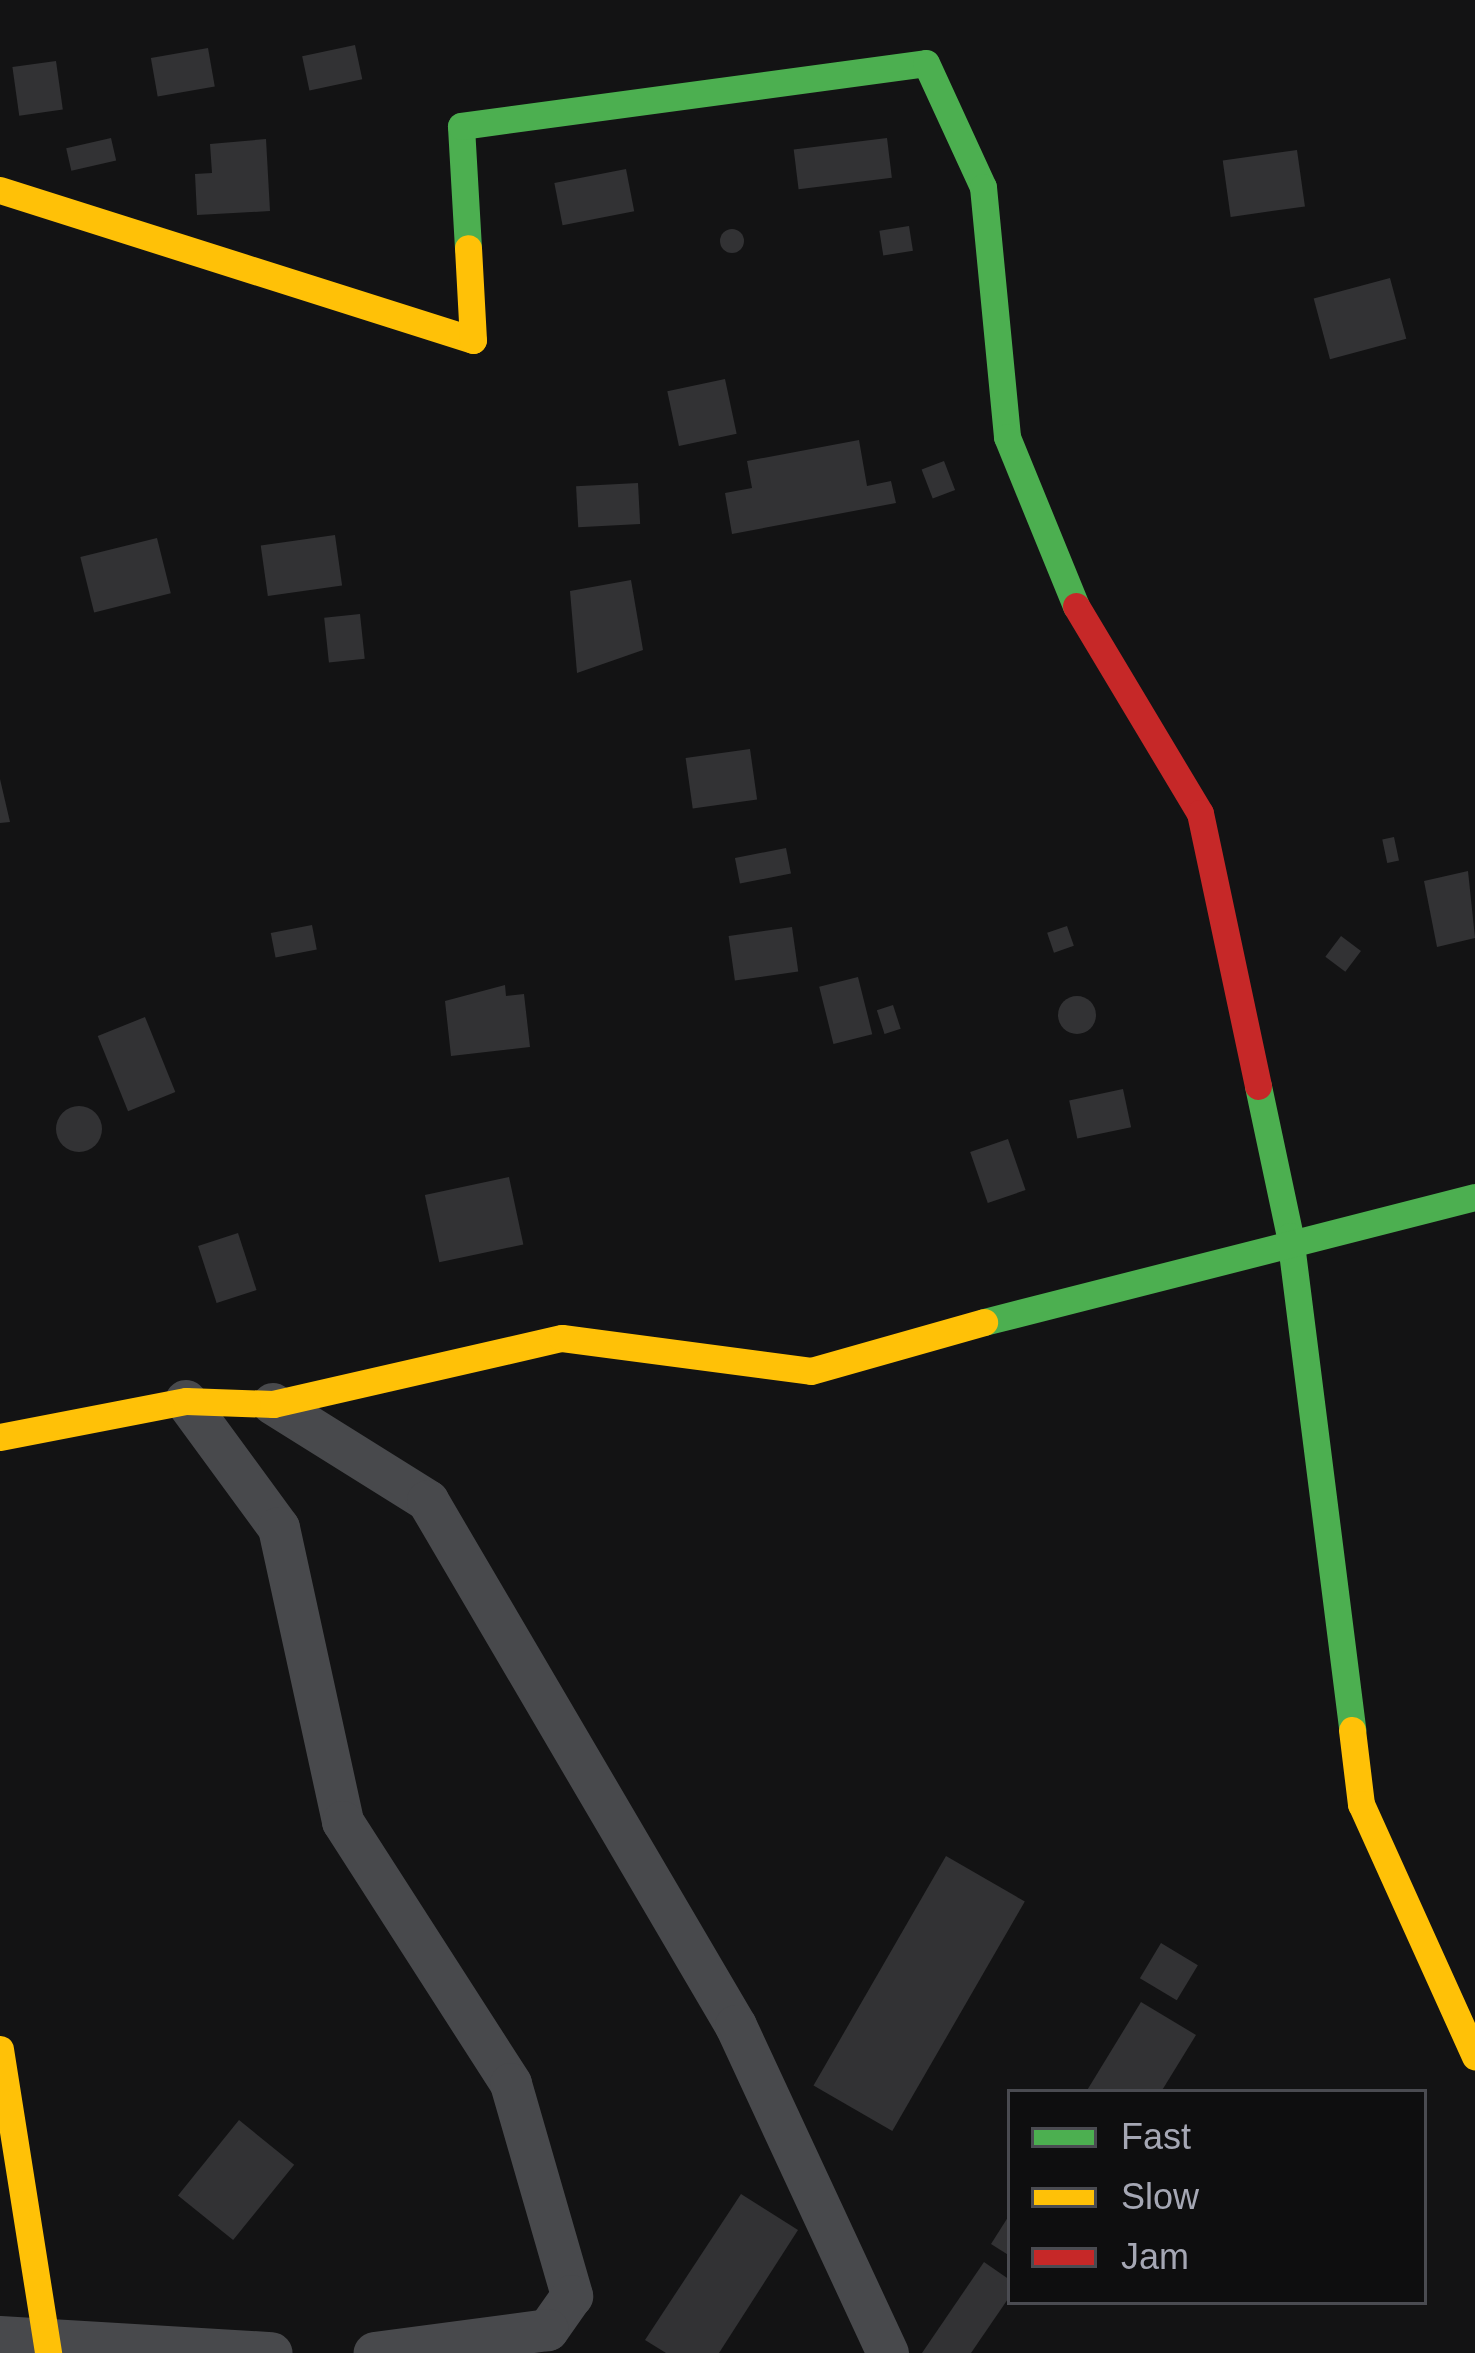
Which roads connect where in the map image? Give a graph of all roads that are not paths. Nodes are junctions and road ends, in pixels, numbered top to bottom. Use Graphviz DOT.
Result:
graph roads {
  1 [pos="0,190"];
  2 [pos="1475,1197"];
  3 [pos="1290,1236"];
  4 [pos="186,1402"];
  5 [pos="273,1404"];
  6 [pos="0,1437"];
  7 [pos="0,2049"];
  8 [pos="1475,2056"];
  9 [pos="0,2337"];
  10 [pos="47,2348"];
  11 [pos="272,2353"];
  12 [pos="376,2353"];
  13 [pos="888,2353"];
  1 -- 3 [label="street"];
  2 -- 3 [label="street"];
  3 -- 5 [label="street"];
  3 -- 8 [label="street"];
  4 -- 5 [label="street"];
  4 -- 6 [label="street"];
  4 -- 12 [label="street"];
  5 -- 13 [label="street"];
  7 -- 10 [label="street"];
  9 -- 10 [label="street"];
  10 -- 11 [label="street"];
}
